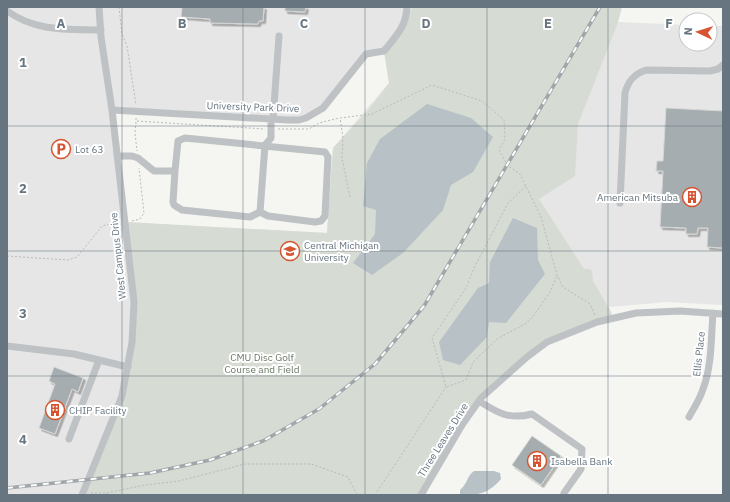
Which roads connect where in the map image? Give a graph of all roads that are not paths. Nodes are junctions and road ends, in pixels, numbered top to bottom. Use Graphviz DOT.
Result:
graph roads {
  1 [pos="99,7"];
  2 [pos="407,7"];
  3 [pos="7,11"];
  4 [pos="101,30"];
  5 [pos="279,36"];
  6 [pos="723,65"];
  7 [pos="112,110"];
  8 [pos="272,119"];
  9 [pos="265,145"];
  10 [pos="117,156"];
  11 [pos="175,171"];
  12 [pos="620,203"];
  13 [pos="260,212"];
  14 [pos="713,313"];
  15 [pos="723,314"];
  16 [pos="7,346"];
  17 [pos="99,360"];
  18 [pos="128,367"];
  19 [pos="479,401"];
  20 [pos="689,417"];
  21 [pos="69,439"];
  22 [pos="83,493"];
  23 [pos="564,493"];
  24 [pos="421,495"];
  1 -- 4 [label="street, West Campus Drive"];
  2 -- 8 [label="street, University Park Drive"];
  3 -- 4 [label="street"];
  4 -- 7 [label="street, West Campus Drive"];
  5 -- 8 [label="street"];
  6 -- 12 [label="street"];
  7 -- 8 [label="street, University Park Drive"];
  7 -- 10 [label="street, West Campus Drive"];
  8 -- 9 [label="street"];
  9 -- 11 [label="street"];
  9 -- 13 [label="street"];
  9 -- 13 [label="street"];
  10 -- 11 [label="street"];
  10 -- 18 [label="street, West Campus Drive"];
  11 -- 13 [label="street"];
  14 -- 15 [label="street, Three Leaves Drive"];
  14 -- 19 [label="street, Three Leaves Drive"];
  14 -- 20 [label="street, Ellis Place"];
  16 -- 17 [label="street"];
  17 -- 18 [label="street"];
  17 -- 21 [label="street"];
  18 -- 22 [label="street, West Campus Drive"];
  19 -- 23 [label="street"];
  19 -- 24 [label="street, Three Leaves Drive"];
}
